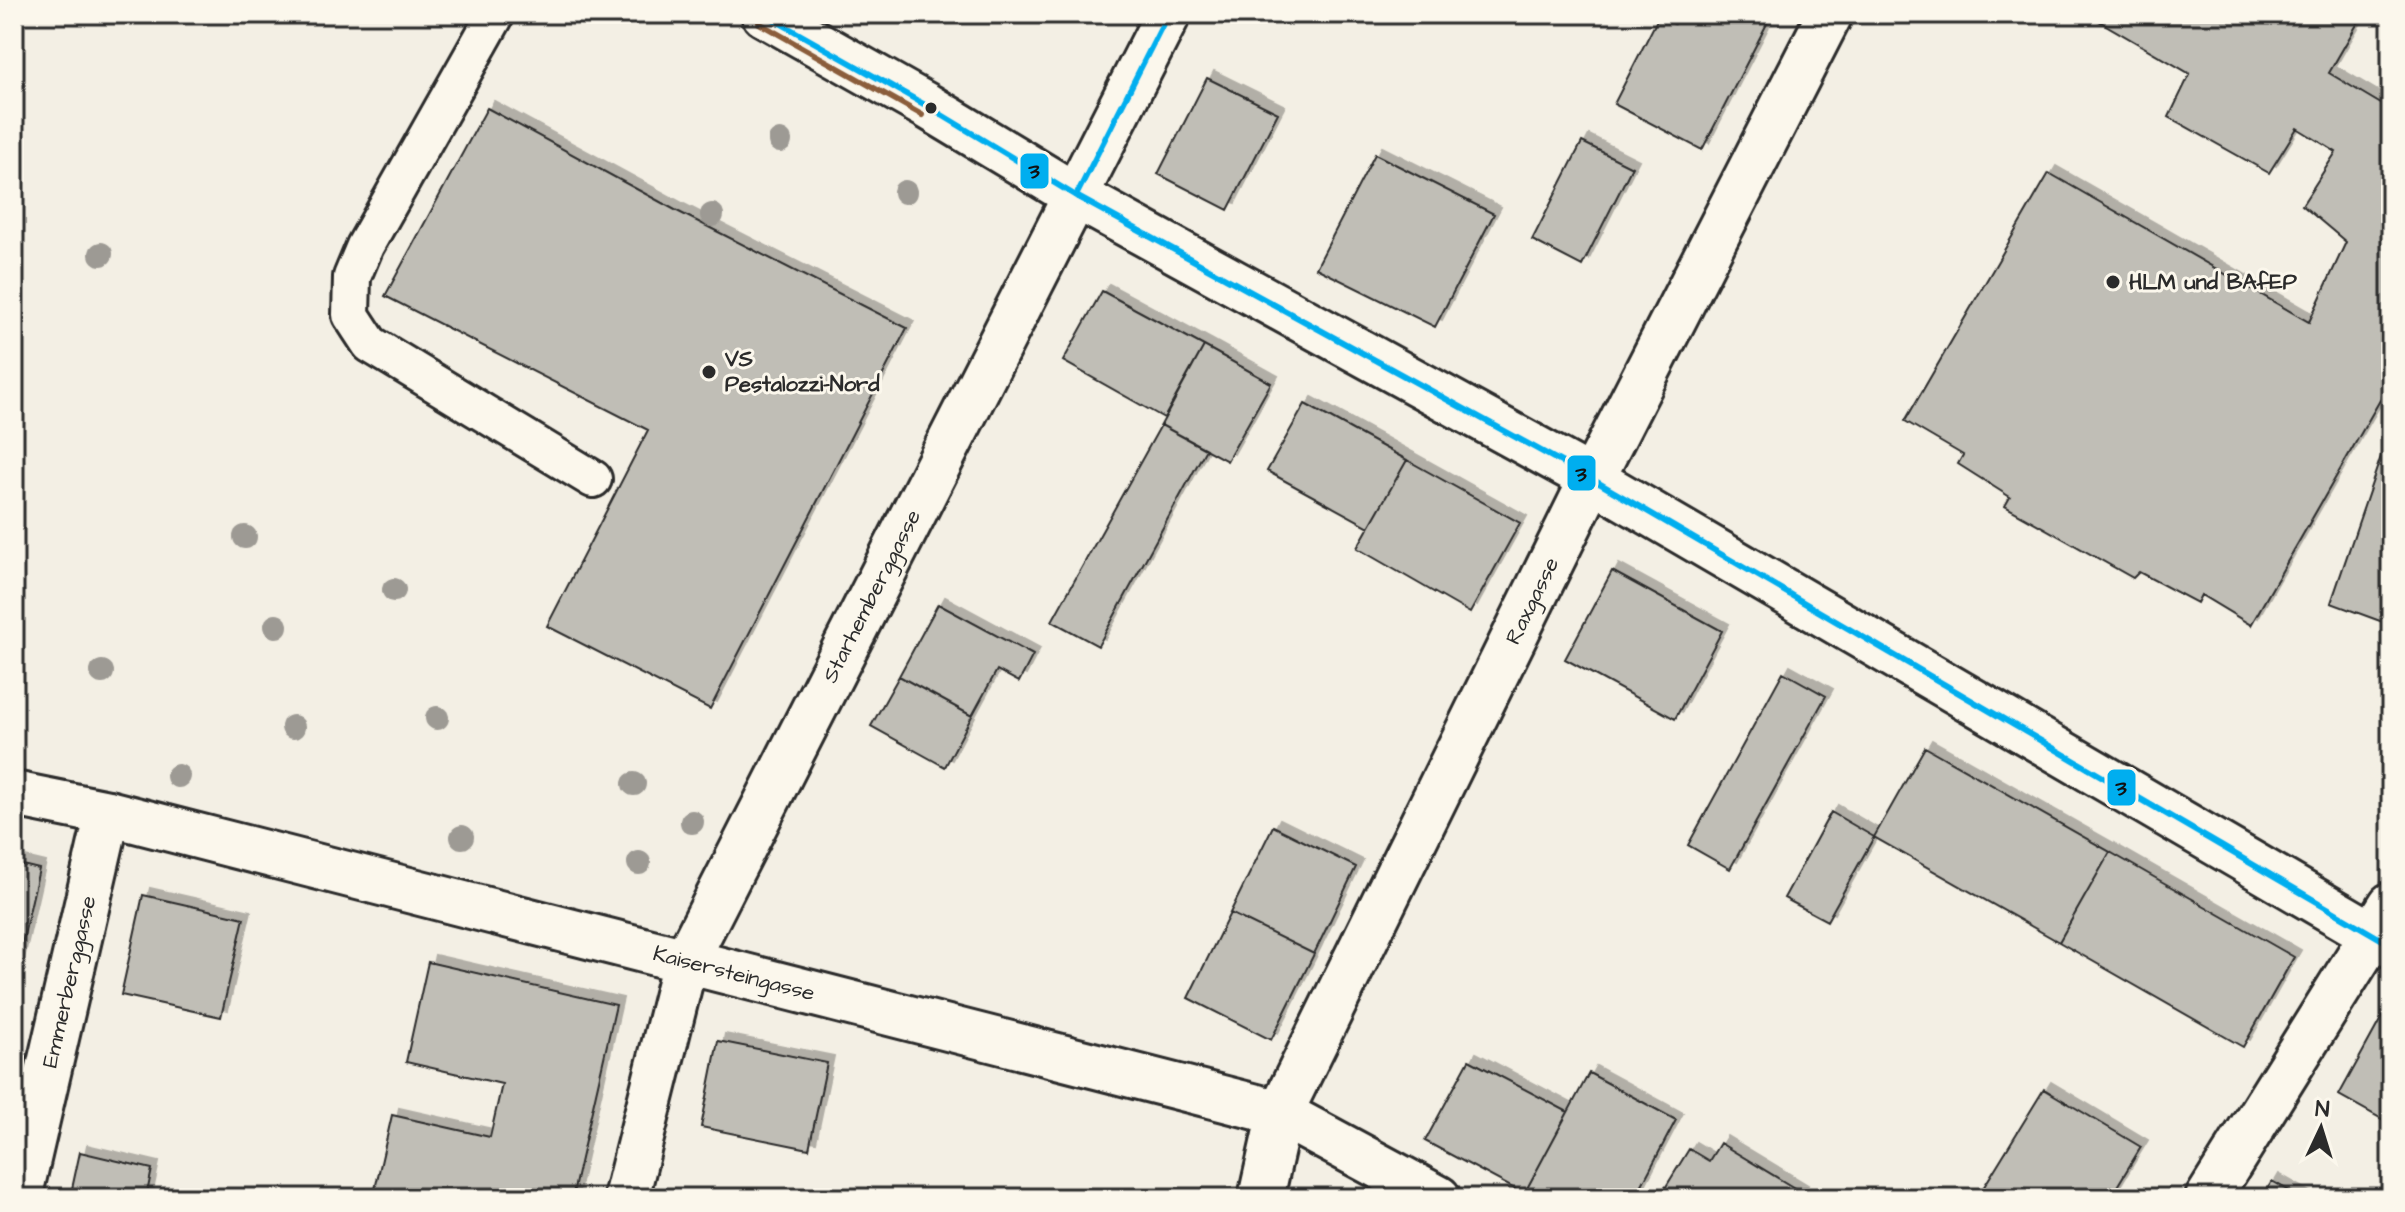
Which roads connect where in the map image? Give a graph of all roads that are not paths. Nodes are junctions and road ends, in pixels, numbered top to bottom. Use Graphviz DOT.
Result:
graph roads {
  1 [pos="496,14"];
  2 [pos="764,14"];
  3 [pos="1168,14"];
  4 [pos="1830,14"];
  5 [pos="1076,196"];
  6 [pos="593,479"];
  7 [pos="1592,479"];
  8 [pos="14,794"];
  9 [pos="108,813"];
  10 [pos="2385,928"];
  11 [pos="685,962"];
  12 [pos="1280,1113"];
  13 [pos="19,1198"];
  14 [pos="626,1198"];
  15 [pos="1261,1198"];
  16 [pos="1438,1198"];
  17 [pos="2208,1198"];
  1 -- 6 [label="lane"];
  2 -- 5 [label="street"];
  3 -- 5 [label="street, Starhemberggasse"];
  4 -- 7 [label="street, Raxgasse"];
  5 -- 7 [label="street"];
  5 -- 11 [label="street, Starhemberggasse"];
  7 -- 10 [label="street"];
  7 -- 12 [label="street, Raxgasse"];
  8 -- 9 [label="street, Kaisersteingasse"];
  9 -- 11 [label="street, Kaisersteingasse"];
  9 -- 13 [label="street, Emmerberggasse"];
  10 -- 17 [label="street"];
  11 -- 12 [label="street, Kaisersteingasse"];
  11 -- 14 [label="street, Starhemberggasse"];
  12 -- 15 [label="street, Raxgasse"];
  12 -- 16 [label="street, Kaisersteingasse"];
}
